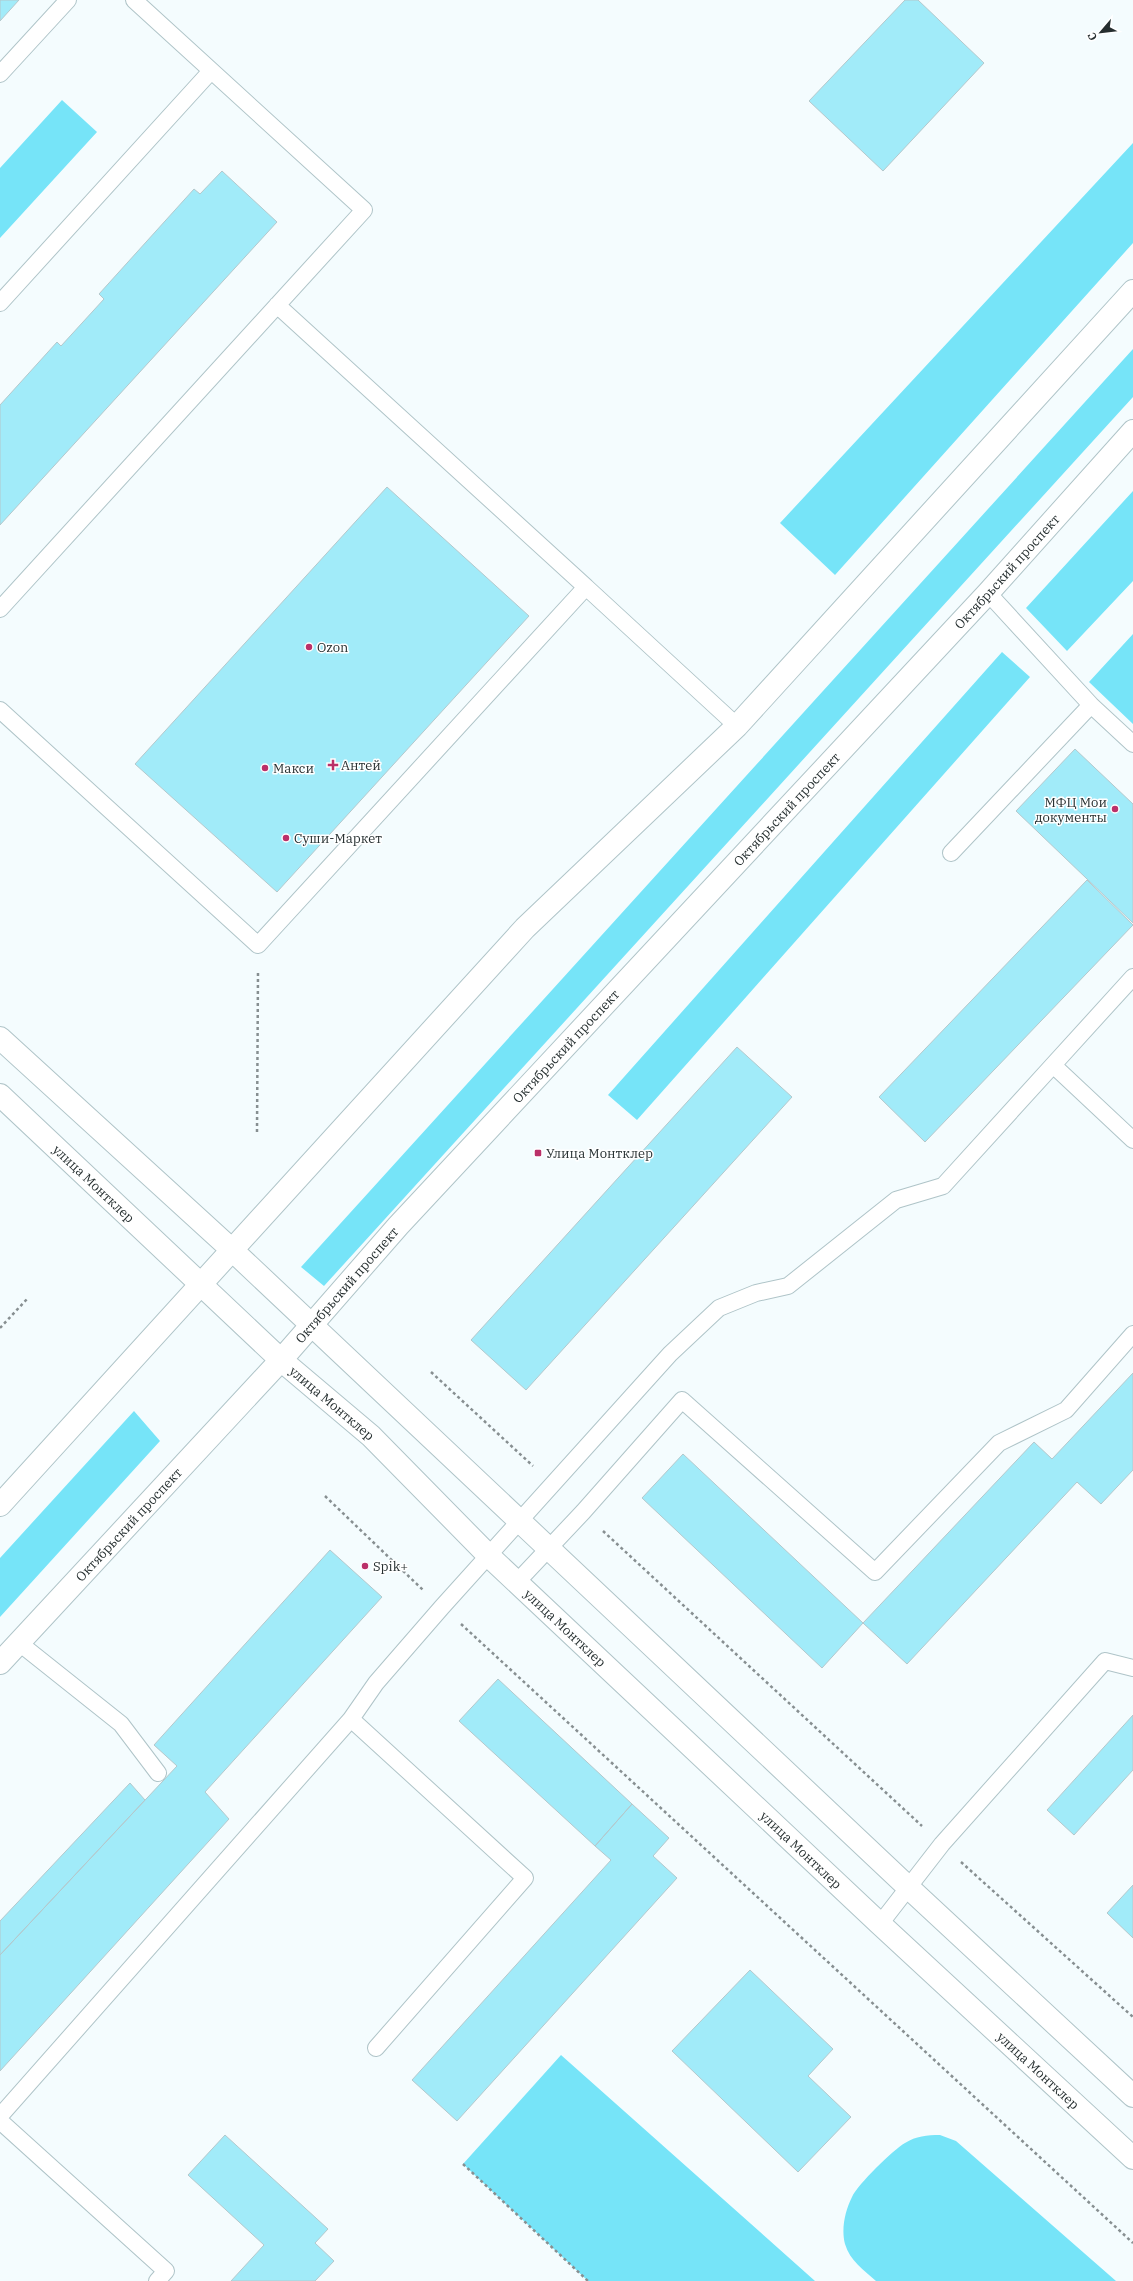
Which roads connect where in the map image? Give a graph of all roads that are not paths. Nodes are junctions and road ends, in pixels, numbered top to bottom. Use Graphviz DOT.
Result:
graph roads {
  1 [pos="68,0"];
  2 [pos="134,0"];
  3 [pos="211,71"];
  4 [pos="0,74"];
  5 [pos="1133,291"];
  6 [pos="0,303"];
  7 [pos="277,305"];
  8 [pos="1133,431"];
  9 [pos="586,587"];
  10 [pos="988,593"];
  11 [pos="0,609"];
  12 [pos="1091,704"];
  13 [pos="0,710"];
  14 [pos="737,726"];
  15 [pos="1133,744"];
  16 [pos="951,853"];
  17 [pos="1133,977"];
  18 [pos="0,1038"];
  19 [pos="1053,1066"];
  20 [pos="0,1095"];
  21 [pos="1133,1140"];
  22 [pos="231,1249"];
  23 [pos="201,1283"];
  24 [pos="310,1325"];
  25 [pos="1133,1334"];
  26 [pos="281,1360"];
  27 [pos="0,1505"];
  28 [pos="519,1522"];
  29 [pos="548,1549"];
  30 [pos="517,1582"];
  31 [pos="18,1642"];
  32 [pos="0,1662"];
  33 [pos="1133,1668"];
  34 [pos="351,1719"];
  35 [pos="158,1773"];
  36 [pos="909,1888"];
  37 [pos="880,1924"];
  38 [pos="376,2048"];
  39 [pos="1133,2096"];
  40 [pos="0,2116"];
  41 [pos="0,2121"];
  42 [pos="1133,2158"];
  43 [pos="157,2281"];
  1 -- 4 [label="lane"];
  2 -- 3 [label="lane"];
  3 -- 6 [label="lane"];
  3 -- 7 [label="lane"];
  5 -- 14 [label="main road"];
  7 -- 9 [label="lane"];
  7 -- 11 [label="lane"];
  8 -- 10 [label="main road, Октябрьский проспект"];
  9 -- 13 [label="lane"];
  9 -- 14 [label="lane"];
  10 -- 12 [label="lane"];
  10 -- 24 [label="main road, Октябрьский проспект"];
  12 -- 15 [label="lane"];
  12 -- 16 [label="lane"];
  14 -- 22 [label="main road"];
  17 -- 19 [label="lane"];
  18 -- 22 [label="main road"];
  19 -- 21 [label="lane"];
  19 -- 28 [label="lane"];
  20 -- 23 [label="main road, улица Монтклер"];
  22 -- 23 [label="main road"];
  22 -- 24 [label="main road"];
  23 -- 26 [label="main road, улица Монтклер"];
  23 -- 27 [label="main road"];
  24 -- 26 [label="main road, Октябрьский проспект"];
  24 -- 28 [label="main road"];
  25 -- 29 [label="lane"];
  26 -- 30 [label="main road, улица Монтклер"];
  26 -- 31 [label="main road, Октябрьский проспект"];
  28 -- 29 [label="main road"];
  28 -- 34 [label="lane"];
  29 -- 30 [label="lane"];
  29 -- 36 [label="main road"];
  30 -- 37 [label="main road, улица Монтклер"];
  31 -- 32 [label="main road, Октябрьский проспект"];
  31 -- 35 [label="lane"];
  33 -- 36 [label="lane"];
  34 -- 38 [label="lane"];
  34 -- 40 [label="lane"];
  36 -- 37 [label="lane"];
  36 -- 39 [label="main road"];
  37 -- 42 [label="main road, улица Монтклер"];
  41 -- 43 [label="lane"];
}
